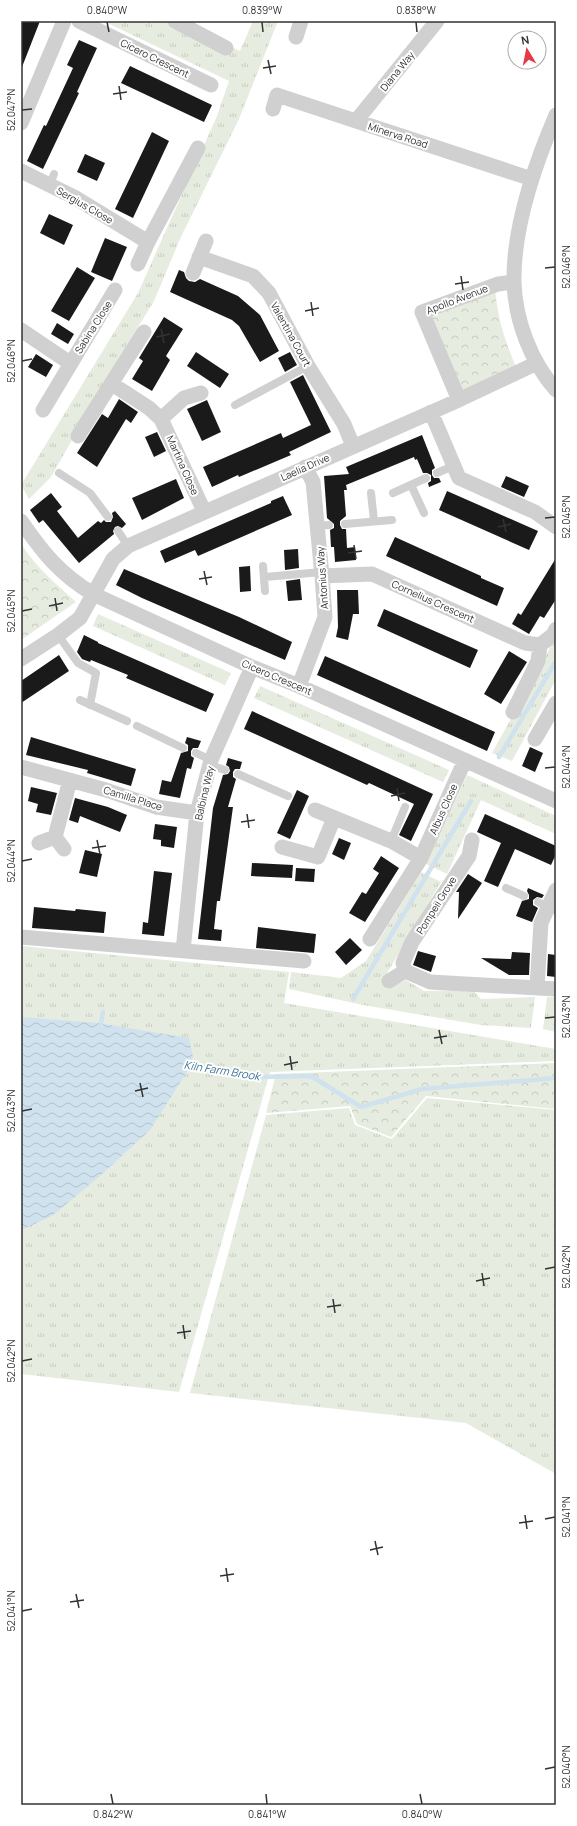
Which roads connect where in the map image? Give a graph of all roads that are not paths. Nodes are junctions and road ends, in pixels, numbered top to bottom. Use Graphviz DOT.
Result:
graph roads {
  1 [pos="64,21"];
  2 [pos="79,21"];
  3 [pos="175,21"];
  4 [pos="301,21"];
  5 [pos="437,21"];
  6 [pos="296,37"];
  7 [pos="226,48"];
  8 [pos="210,85"];
  9 [pos="273,109"];
  10 [pos="556,115"];
  11 [pos="356,121"];
  12 [pos="21,123"];
  13 [pos="198,148"];
  14 [pos="21,171"];
  15 [pos="532,178"];
  16 [pos="206,241"];
  17 [pos="148,242"];
  18 [pos="200,257"];
  19 [pos="138,264"];
  20 [pos="193,273"];
  21 [pos="514,282"];
  22 [pos="115,290"];
  23 [pos="21,330"];
  24 [pos="144,332"];
  25 [pos="70,363"];
  26 [pos="537,363"];
  27 [pos="308,366"];
  28 [pos="112,384"];
  29 [pos="556,390"];
  30 [pos="201,393"];
  31 [pos="459,400"];
  32 [pos="235,405"];
  33 [pos="43,410"];
  34 [pos="431,412"];
  35 [pos="161,418"];
  36 [pos="78,436"];
  37 [pos="353,446"];
  38 [pos="453,466"];
  39 [pos="306,467"];
  40 [pos="59,473"];
  41 [pos="437,473"];
  42 [pos="426,478"];
  43 [pos="411,485"];
  44 [pos="371,493"];
  45 [pos="393,493"];
  46 [pos="204,512"];
  47 [pos="424,513"];
  48 [pos="108,517"];
  49 [pos="374,520"];
  50 [pos="392,520"];
  51 [pos="21,521"];
  52 [pos="345,524"];
  53 [pos="556,527"];
  54 [pos="118,531"];
  55 [pos="128,546"];
  56 [pos="263,566"];
  57 [pos="322,574"];
  58 [pos="264,577"];
  59 [pos="265,590"];
  60 [pos="93,594"];
  61 [pos="556,630"];
  62 [pos="58,635"];
  63 [pos="540,645"];
  64 [pos="21,659"];
  65 [pos="252,667"];
  66 [pos="300,686"];
  67 [pos="80,700"];
  68 [pos="556,703"];
  69 [pos="90,705"];
  70 [pos="513,712"];
  71 [pos="127,721"];
  72 [pos="137,726"];
  73 [pos="535,739"];
  74 [pos="183,748"];
  75 [pos="196,753"];
  76 [pos="465,760"];
  77 [pos="211,763"];
  78 [pos="21,767"];
  79 [pos="225,770"];
  80 [pos="238,774"];
  81 [pos="70,780"];
  82 [pos="288,796"];
  83 [pos="556,801"];
  84 [pos="405,807"];
  85 [pos="315,810"];
  86 [pos="197,813"];
  87 [pos="334,818"];
  88 [pos="55,837"];
  89 [pos="472,840"];
  90 [pos="391,841"];
  91 [pos="39,843"];
  92 [pos="282,847"];
  93 [pos="64,849"];
  94 [pos="421,858"];
  95 [pos="506,888"];
  96 [pos="556,890"];
  97 [pos="524,896"];
  98 [pos="547,906"];
  99 [pos="21,937"];
  100 [pos="370,939"];
  101 [pos="183,951"];
  102 [pos="304,961"];
  103 [pos="405,971"];
  104 [pos="389,981"];
  105 [pos="538,987"];
  106 [pos="556,989"];
  1 -- 12 [label="street"];
  2 -- 8 [label="street, Cicero Crescent"];
  3 -- 7 [label="street"];
  4 -- 6 [label="street"];
  5 -- 11 [label="street, Diana Way"];
  9 -- 11 [label="street, Minerva Road"];
  10 -- 15 [label="street"];
  11 -- 15 [label="street, Minerva Road"];
  13 -- 17 [label="street"];
  14 -- 17 [label="street, Sergius Close"];
  15 -- 21 [label="street"];
  16 -- 18 [label="street"];
  17 -- 19 [label="street"];
  18 -- 20 [label="street"];
  18 -- 27 [label="street, Valentina Court"];
  21 -- 26 [label="street"];
  21 -- 31 [label="street, Apollo Avenue"];
  22 -- 25 [label="street, Sabina Close"];
  23 -- 25 [label="street, Sabina Close"];
  24 -- 28 [label="street"];
  25 -- 33 [label="street, Sabina Close"];
  26 -- 29 [label="street"];
  26 -- 31 [label="street, Laelia Drive"];
  27 -- 32 [label="lane"];
  27 -- 37 [label="street, Valentina Court"];
  28 -- 35 [label="street, Martina Close"];
  28 -- 36 [label="street"];
  30 -- 35 [label="street"];
  31 -- 34 [label="street, Laelia Drive"];
  34 -- 37 [label="street, Laelia Drive"];
  34 -- 38 [label="street"];
  35 -- 46 [label="street, Martina Close"];
  37 -- 39 [label="street, Laelia Drive"];
  38 -- 41 [label="lane"];
  38 -- 53 [label="street"];
  39 -- 46 [label="street, Laelia Drive"];
  39 -- 57 [label="street, Antonius Way"];
  40 -- 48 [label="lane"];
  42 -- 43 [label="lane"];
  43 -- 45 [label="lane"];
  43 -- 47 [label="lane"];
  44 -- 49 [label="lane"];
  46 -- 55 [label="street, Laelia Drive"];
  49 -- 50 [label="lane"];
  49 -- 52 [label="lane"];
  51 -- 60 [label="street, Cicero Crescent"];
  54 -- 55 [label="lane"];
  55 -- 60 [label="street, Laelia Drive"];
  56 -- 58 [label="lane"];
  57 -- 58 [label="lane"];
  57 -- 63 [label="street, Cornelius Crescent"];
  57 -- 66 [label="street, Antonius Way"];
  58 -- 59 [label="lane"];
  60 -- 62 [label="street, Laelia Drive"];
  60 -- 65 [label="street, Cicero Crescent"];
  61 -- 63 [label="street"];
  62 -- 64 [label="street, Laelia Drive"];
  62 -- 69 [label="lane"];
  63 -- 70 [label="street"];
  65 -- 66 [label="street, Cicero Crescent"];
  65 -- 77 [label="street, Balbina Way"];
  66 -- 76 [label="street, Cicero Crescent"];
  67 -- 69 [label="lane"];
  68 -- 73 [label="street"];
  69 -- 71 [label="lane"];
  72 -- 74 [label="lane"];
  75 -- 77 [label="lane"];
  76 -- 83 [label="street, Cicero Crescent"];
  76 -- 94 [label="street, Albus Close"];
  77 -- 79 [label="lane"];
  77 -- 86 [label="street, Balbina Way"];
  78 -- 81 [label="street, Camilla Place"];
  80 -- 82 [label="lane"];
  81 -- 86 [label="street, Camilla Place"];
  81 -- 88 [label="street"];
  84 -- 90 [label="lane"];
  85 -- 87 [label="street"];
  86 -- 101 [label="street, Balbina Way"];
  87 -- 90 [label="street"];
  87 -- 92 [label="street"];
  88 -- 91 [label="street"];
  88 -- 93 [label="street"];
  89 -- 103 [label="street, Pompeii Grove"];
  90 -- 94 [label="street"];
  94 -- 100 [label="street, Albus Close"];
  95 -- 97 [label="lane"];
  96 -- 98 [label="street"];
  98 -- 105 [label="street"];
  99 -- 101 [label="street"];
  101 -- 102 [label="street"];
  103 -- 104 [label="street"];
  103 -- 105 [label="street"];
  105 -- 106 [label="street"];
}
